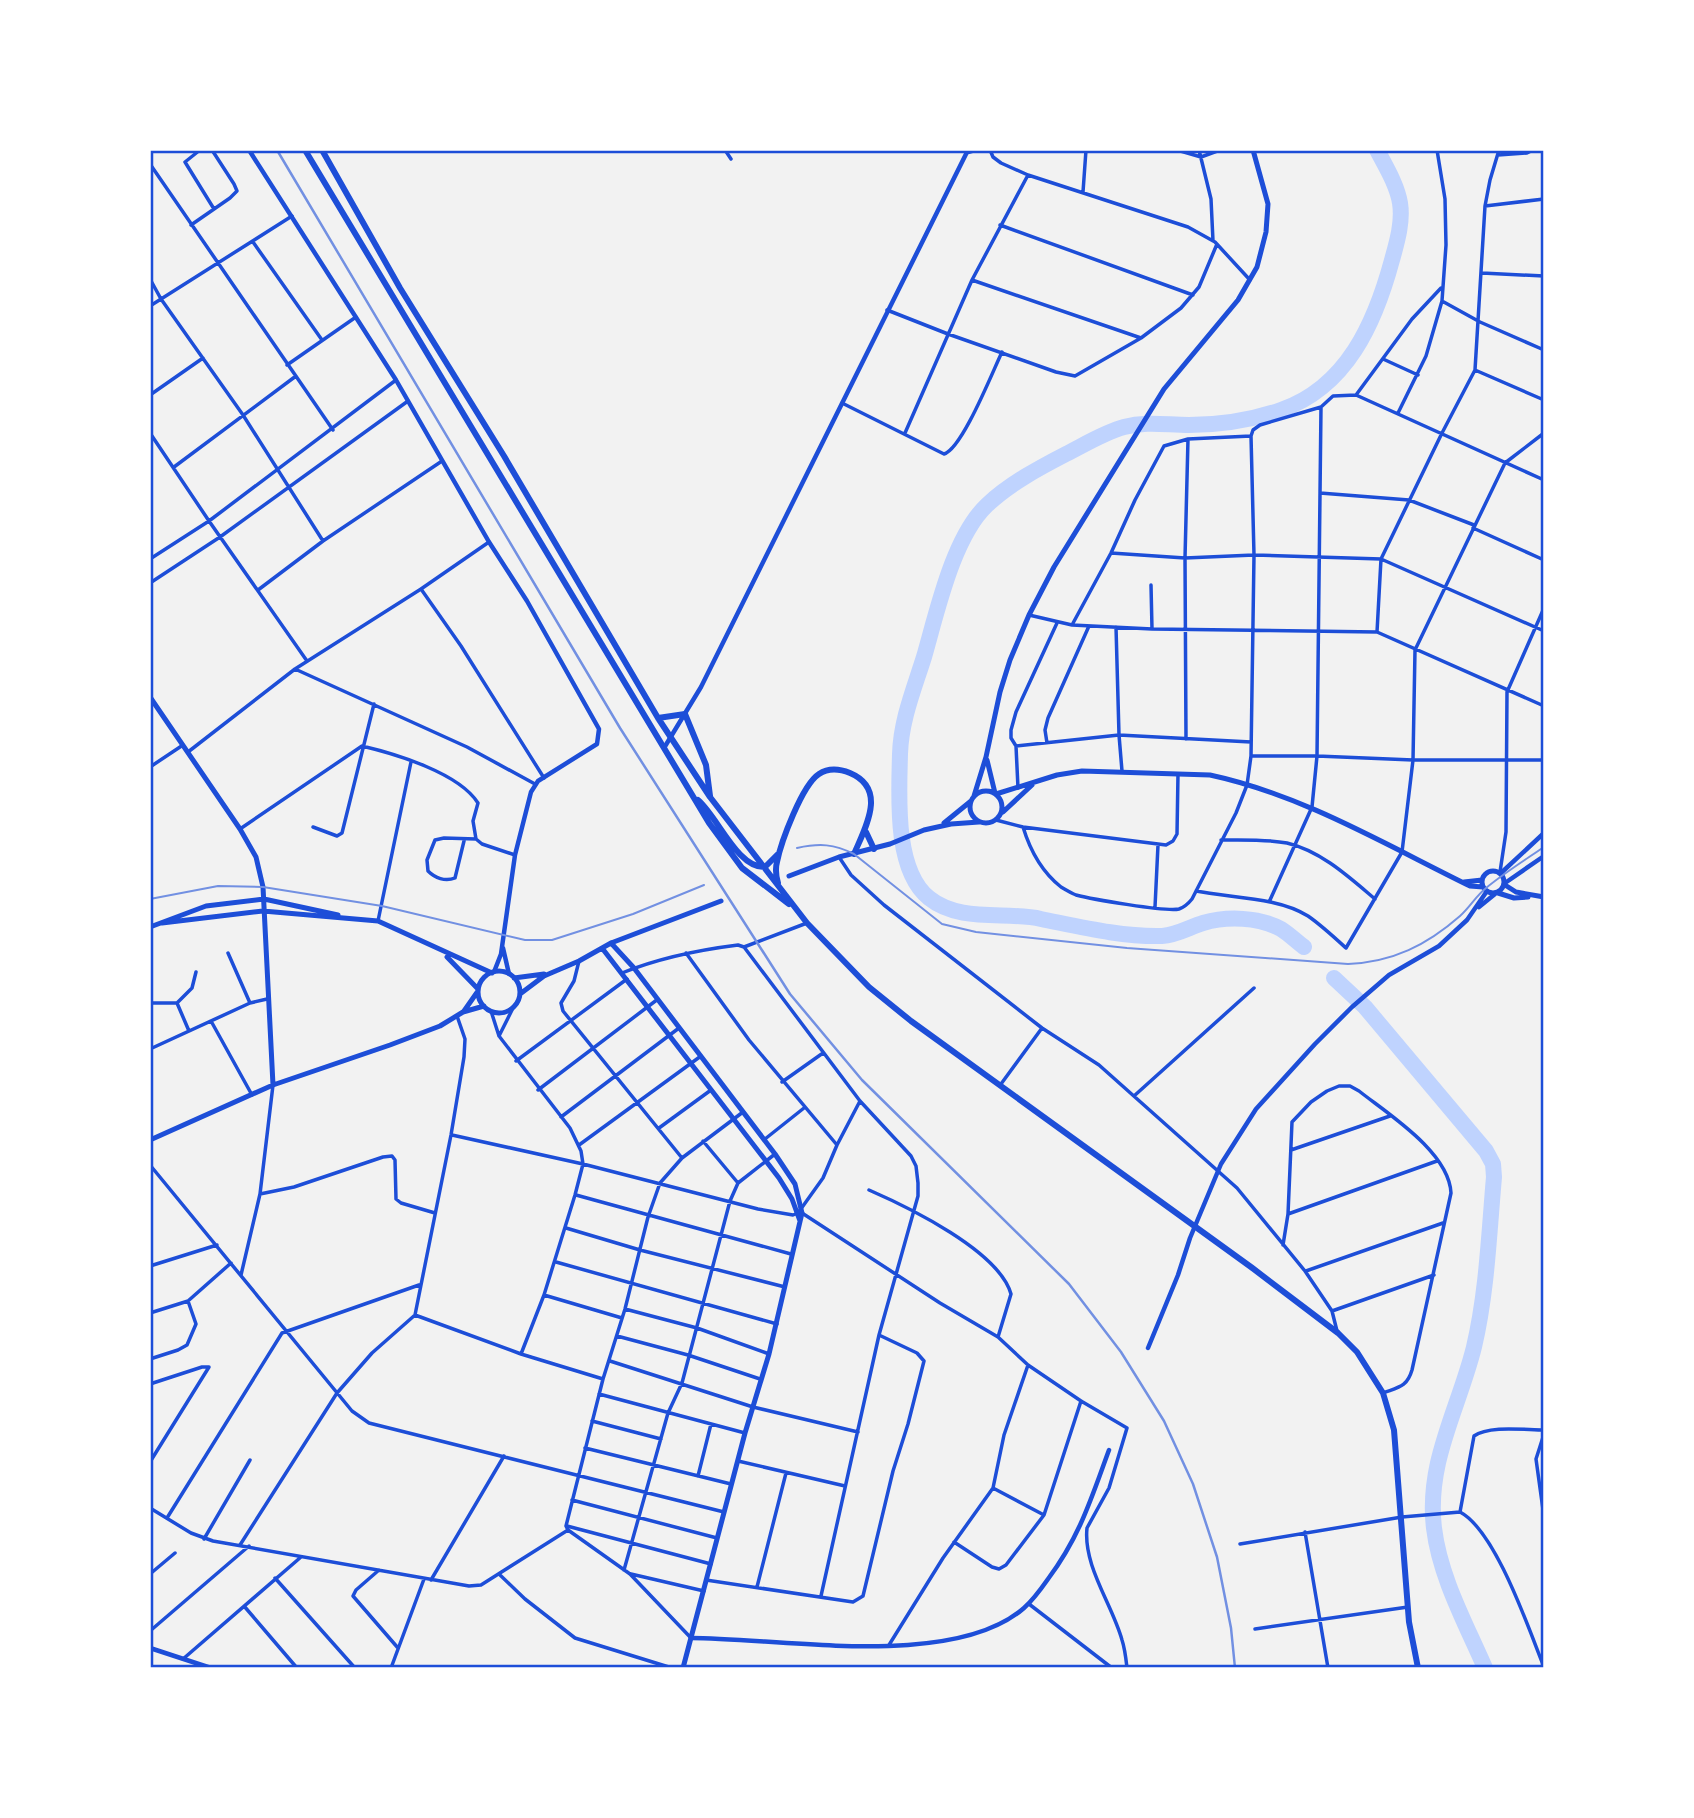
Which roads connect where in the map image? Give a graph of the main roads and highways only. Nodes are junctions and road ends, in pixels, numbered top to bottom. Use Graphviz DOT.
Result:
graph roads {
  1 [pos="305,150"];
  2 [pos="322,150"];
  3 [pos="1253,150"];
  4 [pos="150,696"];
  5 [pos="658,718"];
  6 [pos="986,757"];
  7 [pos="1035,783"];
  8 [pos="995,794"];
  9 [pos="694,797"];
  10 [pos="710,797"];
  11 [pos="973,798"];
  12 [pos="998,817"];
  13 [pos="979,822"];
  14 [pos="942,825"];
  15 [pos="865,830"];
  16 [pos="874,849"];
  17 [pos="854,853"];
  18 [pos="779,854"];
  19 [pos="765,867"];
  20 [pos="789,876"];
  21 [pos="1505,884"];
  22 [pos="778,886"];
  23 [pos="1484,886"];
  24 [pos="1497,893"];
  25 [pos="1534,897"];
  26 [pos="1544,897"];
  27 [pos="264,899"];
  28 [pos="721,901"];
  29 [pos="796,909"];
  30 [pos="263,911"];
  31 [pos="362,920"];
  32 [pos="162,923"];
  33 [pos="150,927"];
  34 [pos="611,943"];
  35 [pos="602,948"];
  36 [pos="440,950"];
  37 [pos="493,973"];
  38 [pos="550,973"];
  39 [pos="511,976"];
  40 [pos="478,990"];
  41 [pos="520,993"];
  42 [pos="484,1006"];
  43 [pos="460,1014"];
  44 [pos="273,1085"];
  45 [pos="150,1140"];
  46 [pos="801,1211"];
  47 [pos="683,1668"];
  48 [pos="1418,1668"];
  1 -- 9 [label="main road"];
  2 -- 5 [label="main road"];
  3 -- 6 [label="main road"];
  4 -- 27 [label="main road"];
  5 -- 10 [label="main road"];
  5 -- 10 [label="main road"];
  6 -- 8 [label="main road"];
  6 -- 11 [label="main road"];
  7 -- 8 [label="main road"];
  7 -- 12 [label="main road"];
  7 -- 23 [label="main road"];
  8 -- 11 [label="main road"];
  8 -- 12 [label="main road"];
  9 -- 19 [label="main road"];
  9 -- 29 [label="main road"];
  10 -- 19 [label="main road"];
  11 -- 13 [label="main road"];
  11 -- 14 [label="main road"];
  12 -- 13 [label="main road"];
  13 -- 14 [label="main road"];
  14 -- 16 [label="main road"];
  15 -- 16 [label="main road"];
  15 -- 17 [label="main road"];
  15 -- 18 [label="main road"];
  16 -- 17 [label="main road"];
  17 -- 20 [label="main road"];
  18 -- 19 [label="main road"];
  18 -- 22 [label="main road"];
  19 -- 22 [label="main road"];
  21 -- 23 [label="main road"];
  21 -- 24 [label="main road"];
  21 -- 25 [label="main road"];
  22 -- 29 [label="main road"];
  23 -- 24 [label="main road"];
  24 -- 25 [label="main road"];
  25 -- 26 [label="main road"];
  27 -- 30 [label="main road"];
  27 -- 31 [label="main road"];
  27 -- 32 [label="main road"];
  28 -- 34 [label="main road"];
  29 -- 48 [label="main road"];
  30 -- 31 [label="main road"];
  30 -- 32 [label="main road"];
  30 -- 44 [label="main road"];
  31 -- 36 [label="main road"];
  32 -- 33 [label="main road"];
  34 -- 35 [label="main road"];
  34 -- 46 [label="main road"];
  35 -- 38 [label="main road"];
  35 -- 46 [label="main road"];
  36 -- 37 [label="main road"];
  36 -- 40 [label="main road"];
  37 -- 39 [label="main road"];
  37 -- 40 [label="main road"];
  38 -- 39 [label="main road"];
  38 -- 41 [label="main road"];
  39 -- 41 [label="main road"];
  40 -- 42 [label="main road"];
  40 -- 43 [label="main road"];
  41 -- 42 [label="main road"];
  42 -- 43 [label="main road"];
  43 -- 44 [label="main road"];
  44 -- 45 [label="main road"];
  46 -- 47 [label="main road"];
}
